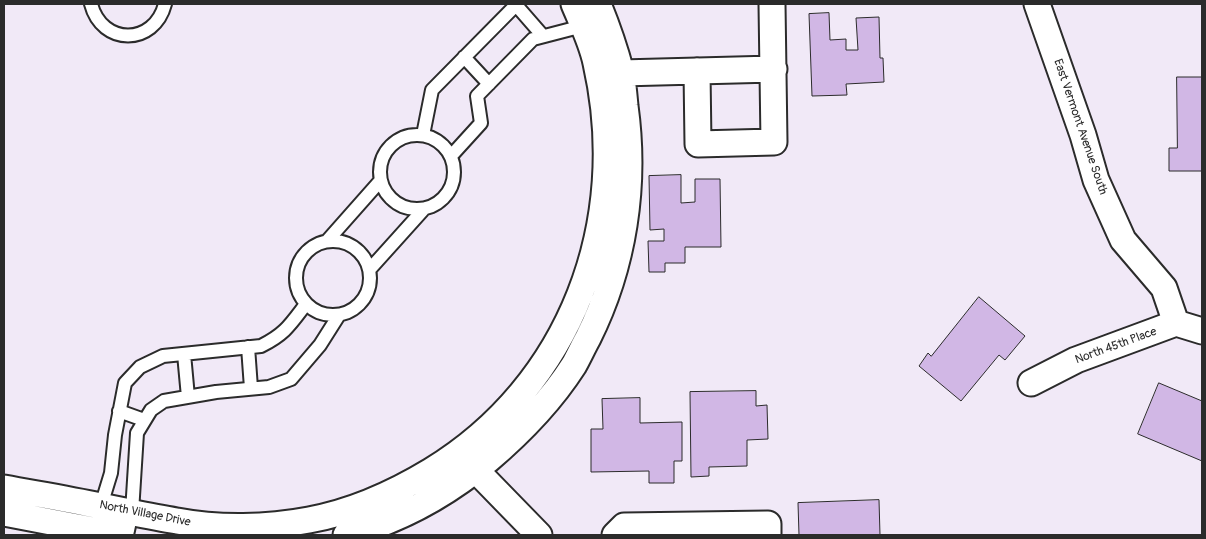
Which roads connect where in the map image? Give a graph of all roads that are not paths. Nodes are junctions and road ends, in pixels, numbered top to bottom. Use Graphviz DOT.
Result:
graph roads {
  1 [pos="91,4"];
  2 [pos="165,4"];
  3 [pos="517,4"];
  4 [pos="598,4"];
  5 [pos="772,4"];
  6 [pos="1038,4"];
  7 [pos="579,15"];
  8 [pos="543,36"];
  9 [pos="464,57"];
  10 [pos="774,69"];
  11 [pos="697,71"];
  12 [pos="610,77"];
  13 [pos="489,84"];
  14 [pos="423,135"];
  15 [pos="451,156"];
  16 [pos="381,180"];
  17 [pos="424,209"];
  18 [pos="327,241"];
  19 [pos="370,269"];
  20 [pos="306,304"];
  21 [pos="339,315"];
  22 [pos="1176,323"];
  23 [pos="1202,331"];
  24 [pos="248,348"];
  25 [pos="184,354"];
  26 [pos="1031,383"];
  27 [pos="251,388"];
  28 [pos="188,397"];
  29 [pos="119,411"];
  30 [pos="144,420"];
  31 [pos="467,462"];
  32 [pos="4,488"];
  33 [pos="101,506"];
  34 [pos="4,513"];
  35 [pos="130,524"];
  36 [pos="671,530"];
  37 [pos="107,533"];
  38 [pos="346,535"];
  39 [pos="539,535"];
  40 [pos="615,535"];
  41 [pos="768,535"];
  1 -- 2 [label="lane"];
  3 -- 8 [label="lane"];
  3 -- 9 [label="lane"];
  4 -- 12 [label="street, North Village Drive"];
  5 -- 10 [label="street"];
  6 -- 22 [label="street, East Vermont Avenue South"];
  7 -- 8 [label="lane"];
  7 -- 12 [label="street, North Village Drive"];
  8 -- 13 [label="lane"];
  9 -- 13 [label="lane"];
  9 -- 14 [label="lane"];
  10 -- 11 [label="street"];
  10 -- 11 [label="street"];
  11 -- 12 [label="street"];
  12 -- 31 [label="street, North Village Drive"];
  13 -- 15 [label="lane"];
  14 -- 15 [label="lane"];
  14 -- 16 [label="lane"];
  15 -- 17 [label="lane"];
  16 -- 17 [label="lane"];
  16 -- 18 [label="lane"];
  17 -- 19 [label="lane"];
  18 -- 19 [label="lane"];
  18 -- 20 [label="lane"];
  19 -- 21 [label="lane"];
  20 -- 21 [label="lane"];
  20 -- 24 [label="lane"];
  21 -- 27 [label="lane"];
  22 -- 23 [label="street"];
  22 -- 26 [label="street, North 45th Place"];
  24 -- 25 [label="lane"];
  24 -- 27 [label="lane"];
  25 -- 28 [label="lane"];
  25 -- 29 [label="lane"];
  27 -- 28 [label="lane"];
  28 -- 30 [label="lane"];
  29 -- 30 [label="lane"];
  29 -- 33 [label="lane"];
  30 -- 35 [label="lane"];
  31 -- 35 [label="street, North Village Drive"];
  31 -- 38 [label="street, North Village Drive"];
  31 -- 39 [label="street"];
  32 -- 33 [label="street, North Village Drive"];
  33 -- 35 [label="street, North Village Drive"];
  33 -- 37 [label="lane"];
  34 -- 37 [label="street, North Village Drive"];
  36 -- 40 [label="street"];
  36 -- 41 [label="street"];
}
